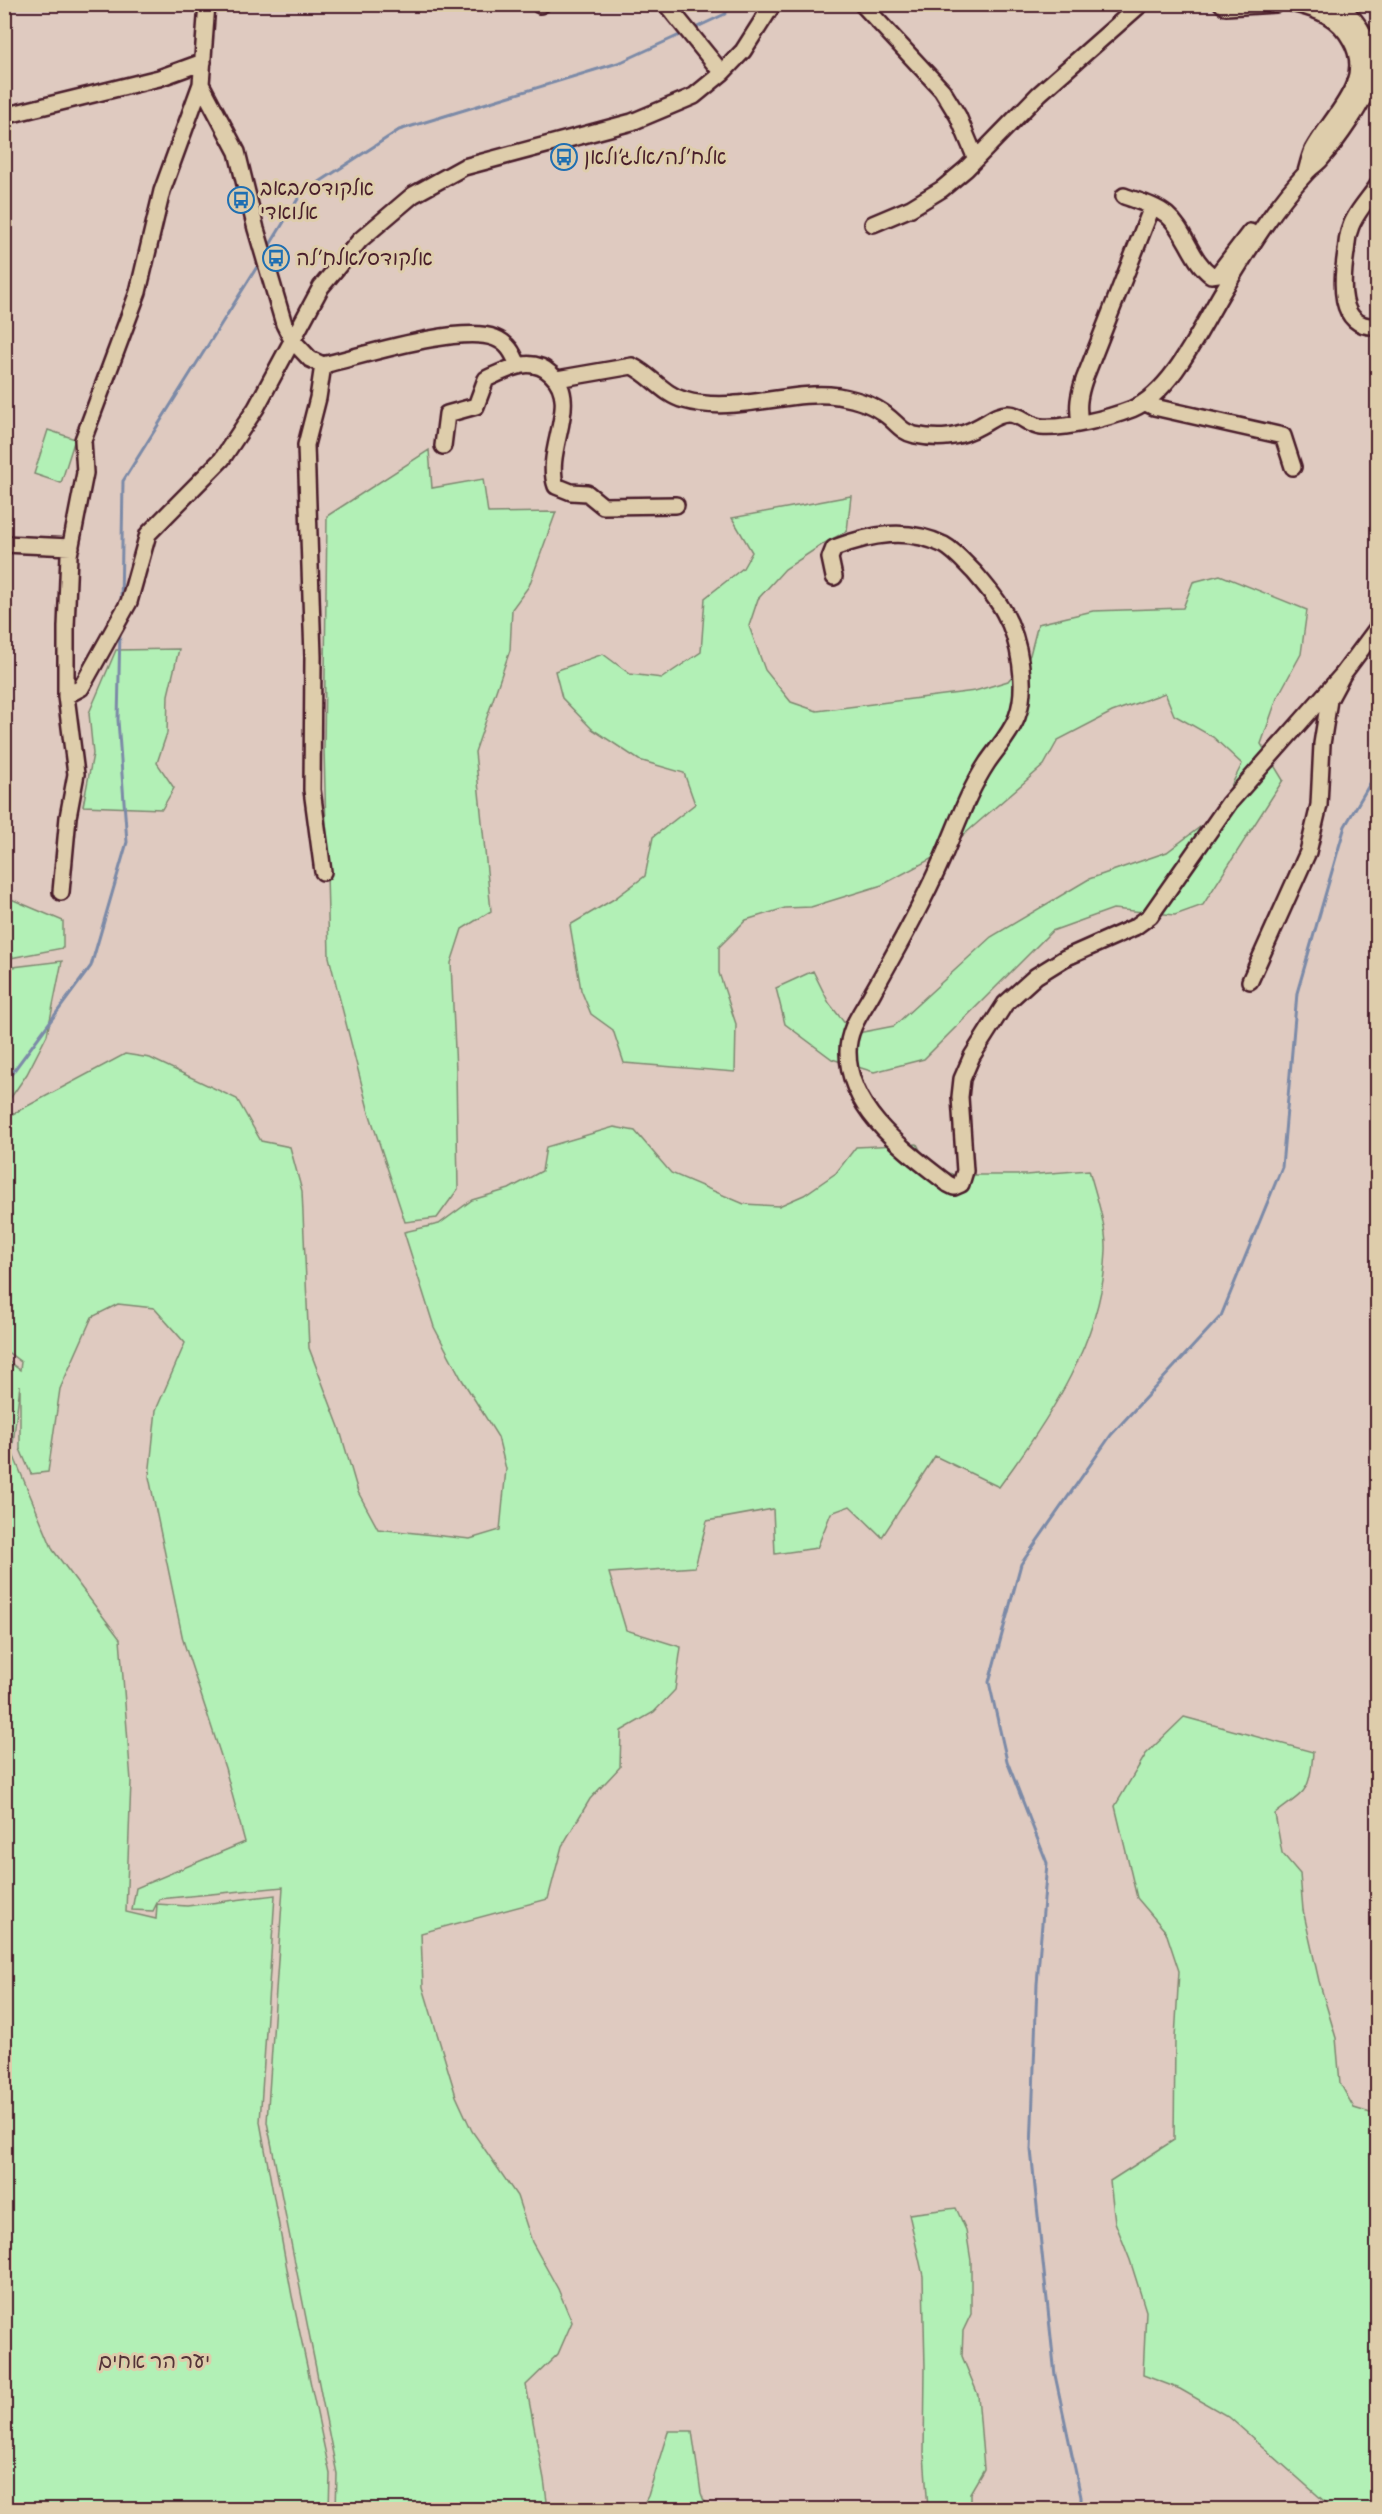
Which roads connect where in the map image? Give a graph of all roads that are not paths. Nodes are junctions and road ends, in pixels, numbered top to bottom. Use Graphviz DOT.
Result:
graph roads {
  1 [pos="207,4"];
  2 [pos="666,4"];
  3 [pos="773,4"];
  4 [pos="862,4"];
  5 [pos="1141,4"];
  6 [pos="1222,4"];
  7 [pos="1276,4"];
  8 [pos="1295,4"];
  9 [pos="1337,4"];
  10 [pos="203,62"];
  11 [pos="722,74"];
  12 [pos="201,84"];
  13 [pos="4,116"];
  14 [pos="976,159"];
  15 [pos="1306,172"];
  16 [pos="1377,185"];
  17 [pos="1124,196"];
  18 [pos="1152,207"];
  19 [pos="1278,210"];
  20 [pos="873,224"];
  21 [pos="1377,326"];
  22 [pos="292,340"];
  23 [pos="323,365"];
  24 [pos="518,365"];
  25 [pos="556,379"];
  26 [pos="1144,402"];
  27 [pos="1080,422"];
  28 [pos="443,446"];
  29 [pos="1293,467"];
  30 [pos="676,505"];
  31 [pos="4,544"];
  32 [pos="71,547"];
  33 [pos="834,577"];
  34 [pos="1377,627"];
  35 [pos="1343,674"];
  36 [pos="66,696"];
  37 [pos="323,872"];
  38 [pos="61,892"];
  39 [pos="1250,981"];
  1 -- 10 [label="street"];
  2 -- 11 [label="street"];
  3 -- 11 [label="street"];
  4 -- 14 [label="street"];
  5 -- 14 [label="street"];
  6 -- 7 [label="street"];
  8 -- 15 [label="street"];
  9 -- 15 [label="street"];
  10 -- 12 [label="street"];
  10 -- 13 [label="street"];
  11 -- 22 [label="street"];
  12 -- 22 [label="street"];
  12 -- 32 [label="street"];
  14 -- 20 [label="street"];
  15 -- 19 [label="street"];
  16 -- 21 [label="street"];
  17 -- 18 [label="street"];
  18 -- 19 [label="street"];
  18 -- 27 [label="street"];
  19 -- 26 [label="street"];
  22 -- 23 [label="street"];
  22 -- 36 [label="street"];
  23 -- 24 [label="street"];
  23 -- 37 [label="street"];
  24 -- 25 [label="street"];
  24 -- 28 [label="street"];
  25 -- 27 [label="street"];
  25 -- 30 [label="street"];
  26 -- 27 [label="street"];
  26 -- 29 [label="street"];
  31 -- 32 [label="street"];
  32 -- 36 [label="street"];
  33 -- 35 [label="street"];
  34 -- 35 [label="street"];
  35 -- 39 [label="street"];
  36 -- 38 [label="street"];
}
